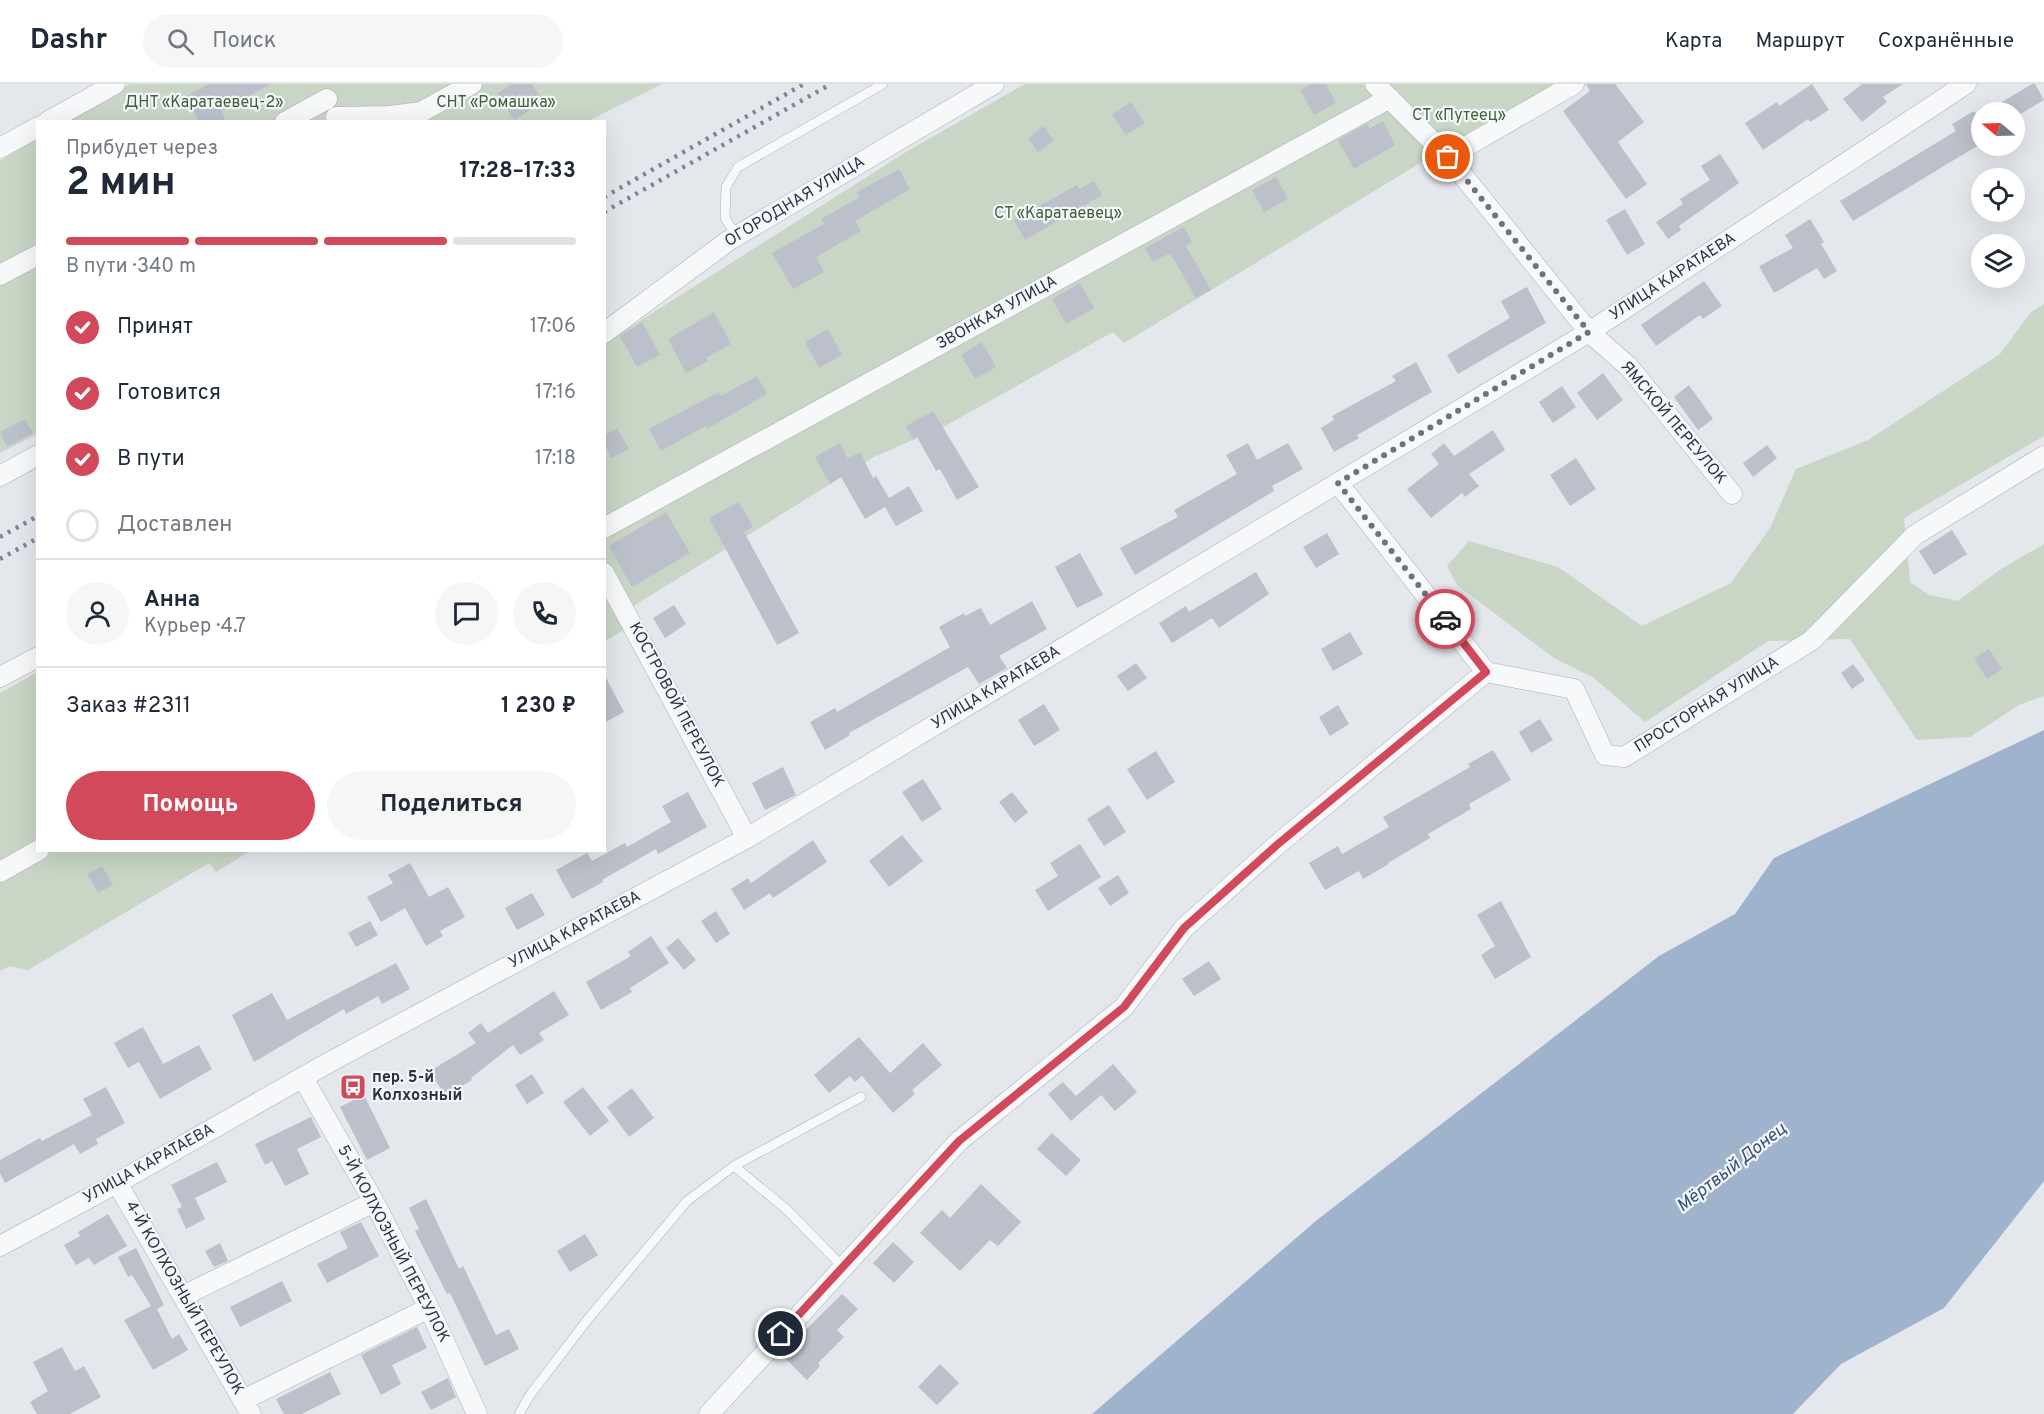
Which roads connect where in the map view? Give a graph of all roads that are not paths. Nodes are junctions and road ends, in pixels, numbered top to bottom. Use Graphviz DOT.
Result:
graph roads {
  1 [pos="115,84"];
  2 [pos="472,84"];
  3 [pos="884,84"];
  4 [pos="994,84"];
  5 [pos="1375,84"];
  6 [pos="1574,84"];
  7 [pos="1966,84"];
  8 [pos="324,91"];
  9 [pos="1390,98"];
  10 [pos="337,119"];
  11 [pos="51,120"];
  12 [pos="288,120"];
  13 [pos="36,128"];
  14 [pos="0,148"];
  15 [pos="1448,157"];
  16 [pos="736,236"];
  17 [pos="36,256"];
  18 [pos="0,275"];
  19 [pos="606,332"];
  20 [pos="1589,332"];
  21 [pos="36,456"];
  22 [pos="2044,456"];
  23 [pos="0,476"];
  24 [pos="1338,483"];
  25 [pos="1732,494"];
  26 [pos="606,527"];
  27 [pos="606,577"];
  28 [pos="36,658"];
  29 [pos="1486,672"];
  30 [pos="0,677"];
  31 [pos="747,837"];
  32 [pos="36,852"];
  33 [pos="0,872"];
  34 [pos="303,1078"];
  35 [pos="861,1097"];
  36 [pos="735,1166"];
  37 [pos="117,1183"];
  38 [pos="374,1202"];
  39 [pos="0,1246"];
  40 [pos="843,1267"];
  41 [pos="183,1296"];
  42 [pos="429,1308"];
  43 [pos="247,1407"];
  44 [pos="477,1414"];
  45 [pos="519,1414"];
  46 [pos="709,1414"];
  1 -- 11 [label="street"];
  2 -- 10 [label="street"];
  3 -- 16 [label="lane"];
  4 -- 16 [label="street, ОГОРОДНАЯ УЛИЦА"];
  5 -- 9 [label="street, ЯМСКОЙ ПЕРЕУЛОК"];
  6 -- 15 [label="street"];
  7 -- 20 [label="street, УЛИЦА КАРАТАЕВА"];
  8 -- 10 [label="street"];
  8 -- 12 [label="street"];
  9 -- 15 [label="street, ЯМСКОЙ ПЕРЕУЛОК"];
  9 -- 26 [label="street, ЗВОНКАЯ УЛИЦА"];
  13 -- 14 [label="street"];
  15 -- 20 [label="street, ЯМСКОЙ ПЕРЕУЛОК"];
  16 -- 19 [label="street, ОГОРОДНАЯ УЛИЦА"];
  17 -- 18 [label="street"];
  20 -- 24 [label="street, УЛИЦА КАРАТАЕВА"];
  20 -- 25 [label="street, ЯМСКОЙ ПЕРЕУЛОК"];
  21 -- 23 [label="street"];
  22 -- 29 [label="street, ПРОСТОРНАЯ УЛИЦА"];
  24 -- 29 [label="street"];
  24 -- 31 [label="street, УЛИЦА КАРАТАЕВА"];
  27 -- 31 [label="street, КОСТРОВОЙ ПЕРЕУЛОК"];
  28 -- 30 [label="street"];
  29 -- 40 [label="street"];
  31 -- 34 [label="street, УЛИЦА КАРАТАЕВА"];
  32 -- 33 [label="street"];
  34 -- 37 [label="street, УЛИЦА КАРАТАЕВА"];
  34 -- 38 [label="street, 5-Й КОЛХОЗНЫЙ ПЕРЕУЛОК"];
  35 -- 36 [label="lane"];
  36 -- 40 [label="lane"];
  36 -- 45 [label="lane"];
  37 -- 39 [label="street, УЛИЦА КАРАТАЕВА"];
  37 -- 41 [label="street, 4-Й КОЛХОЗНЫЙ ПЕРЕУЛОК"];
  38 -- 41 [label="street"];
  38 -- 42 [label="street, 5-Й КОЛХОЗНЫЙ ПЕРЕУЛОК"];
  40 -- 46 [label="street"];
  41 -- 43 [label="street, 4-Й КОЛХОЗНЫЙ ПЕРЕУЛОК"];
  42 -- 43 [label="street"];
  42 -- 44 [label="street, 5-Й КОЛХОЗНЫЙ ПЕРЕУЛОК"];
}
